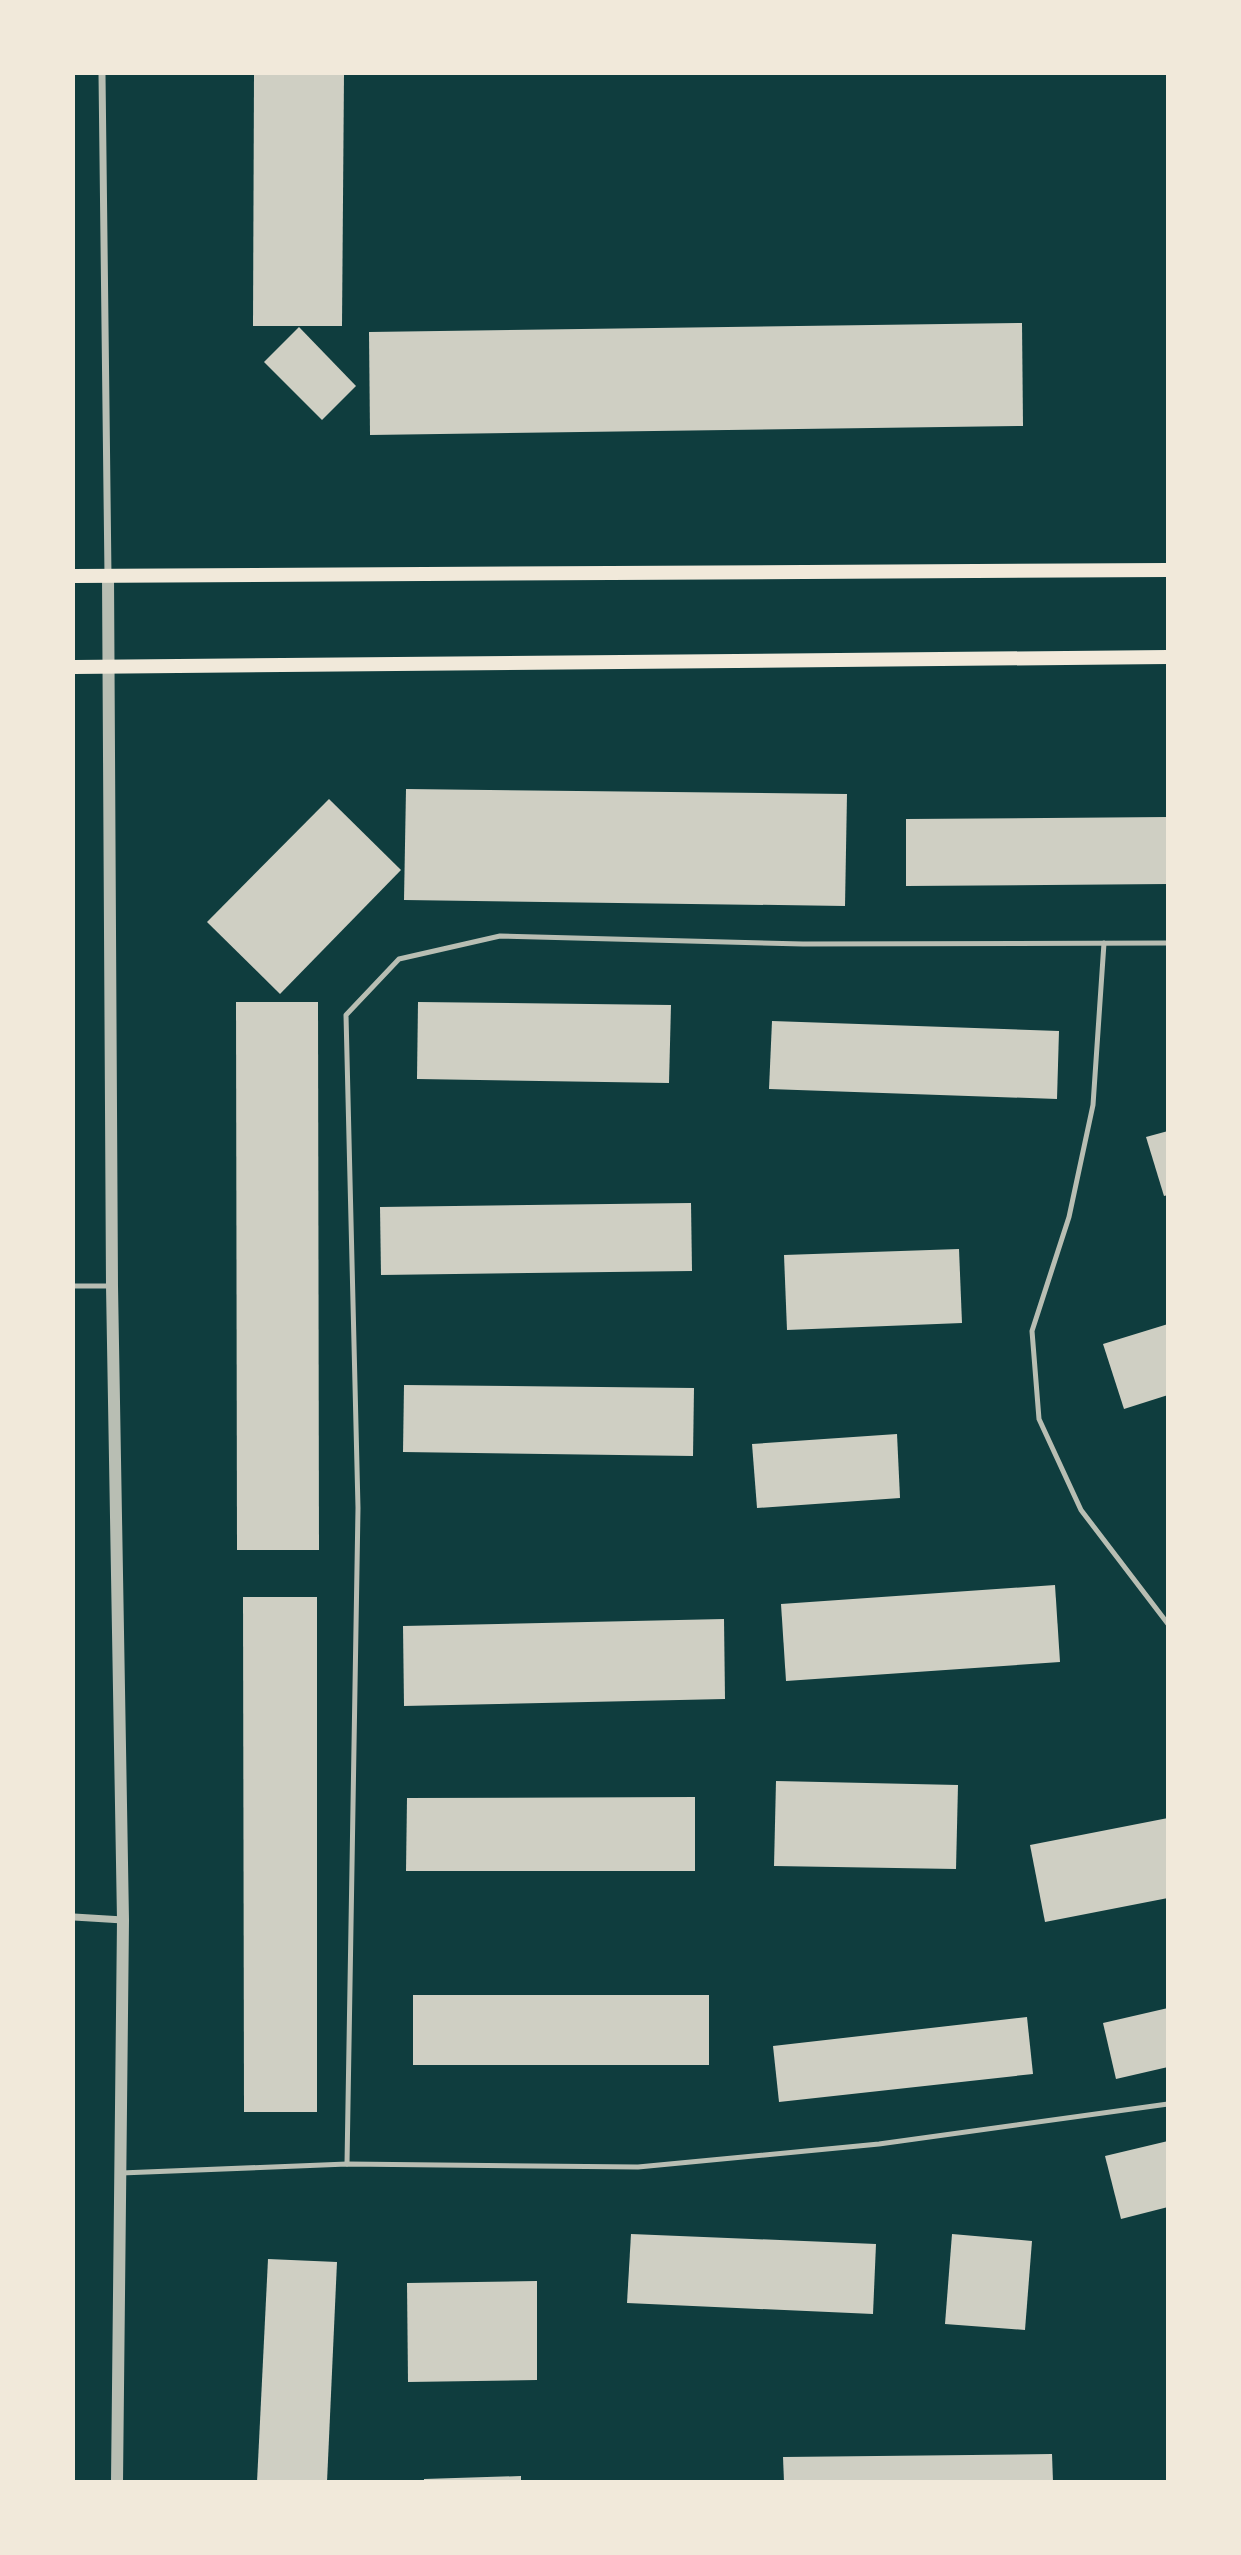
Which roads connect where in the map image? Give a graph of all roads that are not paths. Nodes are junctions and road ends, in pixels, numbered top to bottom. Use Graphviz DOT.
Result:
graph roads {
  1 [pos="102,74"];
  2 [pos="1167,570"];
  3 [pos="74,576"];
  4 [pos="108,576"];
  5 [pos="1167,657"];
  6 [pos="74,667"];
  7 [pos="107,667"];
  8 [pos="1104,943"];
  9 [pos="1167,943"];
  10 [pos="74,1286"];
  11 [pos="112,1286"];
  12 [pos="1167,1624"];
  13 [pos="74,1917"];
  14 [pos="123,1920"];
  15 [pos="1167,2104"];
  16 [pos="347,2165"];
  17 [pos="121,2173"];
  18 [pos="117,2482"];
  1 -- 4 [label="street"];
  2 -- 4 [label="main road"];
  3 -- 4 [label="main road"];
  4 -- 7 [label="street"];
  5 -- 7 [label="main road"];
  6 -- 7 [label="main road"];
  7 -- 11 [label="street"];
  8 -- 9 [label="lane"];
  8 -- 12 [label="lane"];
  8 -- 16 [label="lane"];
  10 -- 11 [label="lane"];
  11 -- 14 [label="street"];
  13 -- 14 [label="street"];
  14 -- 17 [label="street"];
  15 -- 16 [label="lane"];
  16 -- 17 [label="lane"];
  17 -- 18 [label="street"];
}
